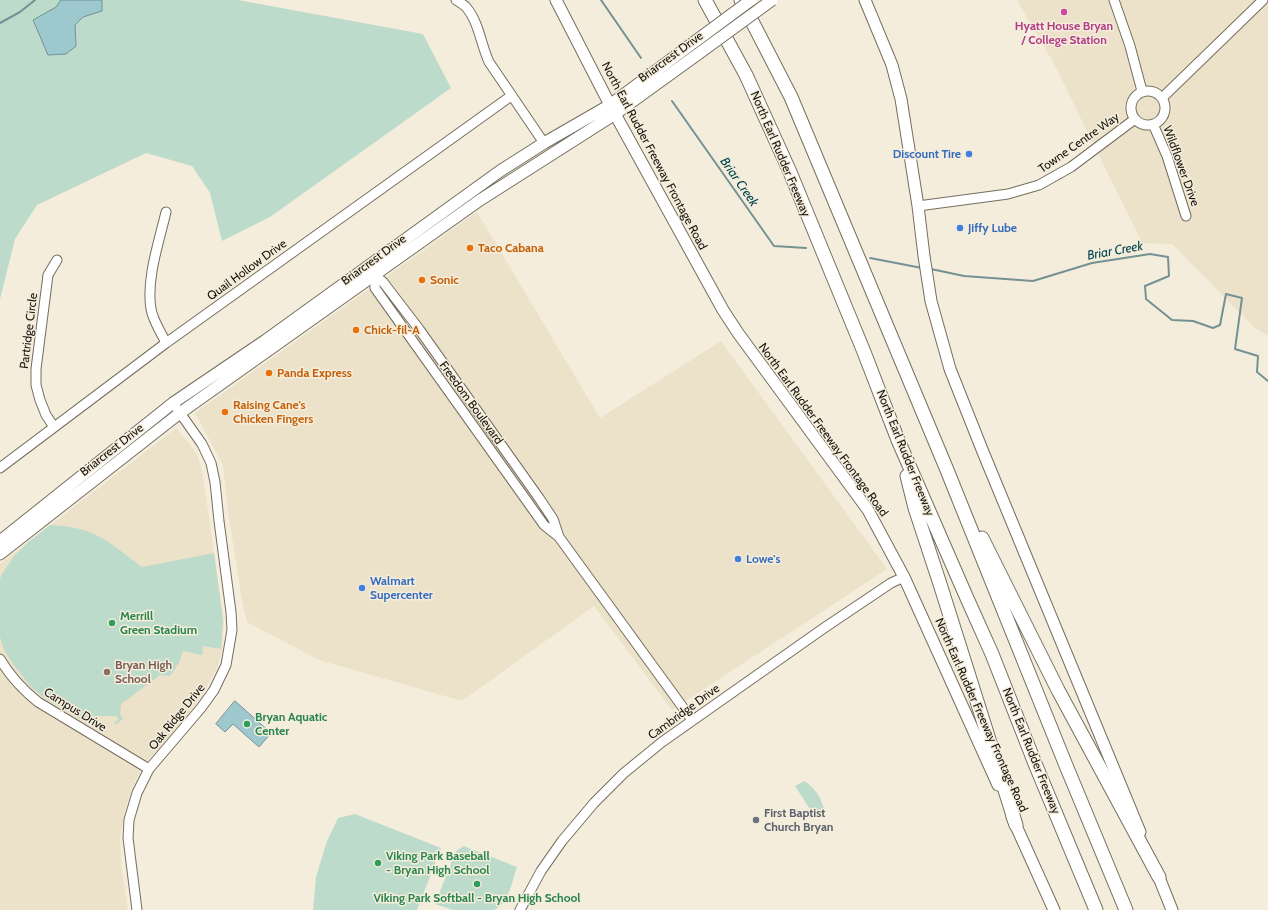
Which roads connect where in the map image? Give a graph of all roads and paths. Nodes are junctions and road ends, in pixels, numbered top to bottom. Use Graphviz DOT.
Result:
graph roads {
  1 [pos="456,0"];
  2 [pos="556,0"];
  3 [pos="705,0"];
  4 [pos="741,0"];
  5 [pos="751,0"];
  6 [pos="773,0"];
  7 [pos="865,0"];
  8 [pos="1114,0"];
  9 [pos="1263,0"];
  10 [pos="695,49"];
  11 [pos="1142,91"];
  12 [pos="511,96"];
  13 [pos="1162,98"];
  14 [pos="613,109"];
  15 [pos="1135,119"];
  16 [pos="1153,124"];
  17 [pos="544,143"];
  18 [pos="918,206"];
  19 [pos="166,212"];
  20 [pos="1186,216"];
  21 [pos="57,260"];
  22 [pos="367,266"];
  23 [pos="375,276"];
  24 [pos="166,343"];
  25 [pos="443,364"];
  26 [pos="434,371"];
  27 [pos="173,403"];
  28 [pos="476,409"];
  29 [pos="180,413"];
  30 [pos="466,416"];
  31 [pos="54,427"];
  32 [pos="898,440"];
  33 [pos="513,461"];
  34 [pos="0,468"];
  35 [pos="503,468"];
  36 [pos="947,470"];
  37 [pos="559,537"];
  38 [pos="0,542"];
  39 [pos="0,554"];
  40 [pos="904,577"];
  41 [pos="0,659"];
  42 [pos="692,720"];
  43 [pos="149,768"];
  44 [pos="1016,825"];
  45 [pos="1159,877"];
  46 [pos="137,910"];
  47 [pos="520,910"];
  48 [pos="1054,910"];
  49 [pos="1096,910"];
  50 [pos="1126,910"];
  51 [pos="1172,910"];
  1 -- 12 [label="street"];
  2 -- 14 [label="main road, North Earl Rudder Freeway Frontage Road"];
  3 -- 32 [label="highway, North Earl Rudder Freeway"];
  4 -- 36 [label="highway"];
  5 -- 10 [label="main road, Briarcrest Drive, bridge"];
  6 -- 10 [label="main road, Briarcrest Drive, bridge"];
  7 -- 18 [label="main road"];
  8 -- 11 [label="street"];
  9 -- 13 [label="street"];
  10 -- 14 [label="main road, Briarcrest Drive"];
  11 -- 13 [label="street"];
  11 -- 15 [label="street"];
  12 -- 17 [label="street"];
  12 -- 24 [label="street, Quail Hollow Drive"];
  13 -- 16 [label="street"];
  14 -- 17 [label="main road, Briarcrest Drive"];
  14 -- 23 [label="main road, Briarcrest Drive"];
  14 -- 40 [label="main road, North Earl Rudder Freeway Frontage Road"];
  15 -- 16 [label="street"];
  15 -- 18 [label="street, Towne Centre Way"];
  16 -- 20 [label="street, Wildflower Drive"];
  17 -- 22 [label="main road, Briarcrest Drive"];
  18 -- 45 [label="main road"];
  19 -- 24 [label="street"];
  21 -- 31 [label="street, Partridge Circle"];
  22 -- 23 [label="street, Freedom Boulevard"];
  22 -- 27 [label="main road, Briarcrest Drive"];
  23 -- 25 [label="street, Freedom Boulevard"];
  23 -- 26 [label="street, Freedom Boulevard"];
  23 -- 29 [label="main road, Briarcrest Drive"];
  24 -- 31 [label="street, Quail Hollow Drive"];
  25 -- 26 [label="street"];
  25 -- 28 [label="street, Freedom Boulevard"];
  26 -- 30 [label="street, Freedom Boulevard"];
  27 -- 29 [label="street, Oak Ridge Drive"];
  27 -- 38 [label="main road, Briarcrest Drive"];
  28 -- 30 [label="street"];
  28 -- 33 [label="street, Freedom Boulevard"];
  29 -- 39 [label="main road, Briarcrest Drive"];
  29 -- 43 [label="street, Oak Ridge Drive"];
  30 -- 35 [label="street, Freedom Boulevard"];
  31 -- 34 [label="street, Quail Hollow Drive"];
  32 -- 44 [label="highway"];
  32 -- 49 [label="highway, North Earl Rudder Freeway"];
  33 -- 35 [label="street"];
  33 -- 37 [label="street, Freedom Boulevard"];
  35 -- 37 [label="street, Freedom Boulevard"];
  36 -- 45 [label="highway"];
  36 -- 50 [label="highway"];
  37 -- 42 [label="street, Freedom Boulevard"];
  40 -- 42 [label="street, Cambridge Drive"];
  40 -- 44 [label="main road, North Earl Rudder Freeway Frontage Road"];
  41 -- 43 [label="street, Campus Drive"];
  42 -- 47 [label="street, Cambridge Drive"];
  43 -- 46 [label="street, Oak Ridge Drive"];
  44 -- 48 [label="main road, North Earl Rudder Freeway Frontage Road"];
  45 -- 51 [label="main road"];
}
